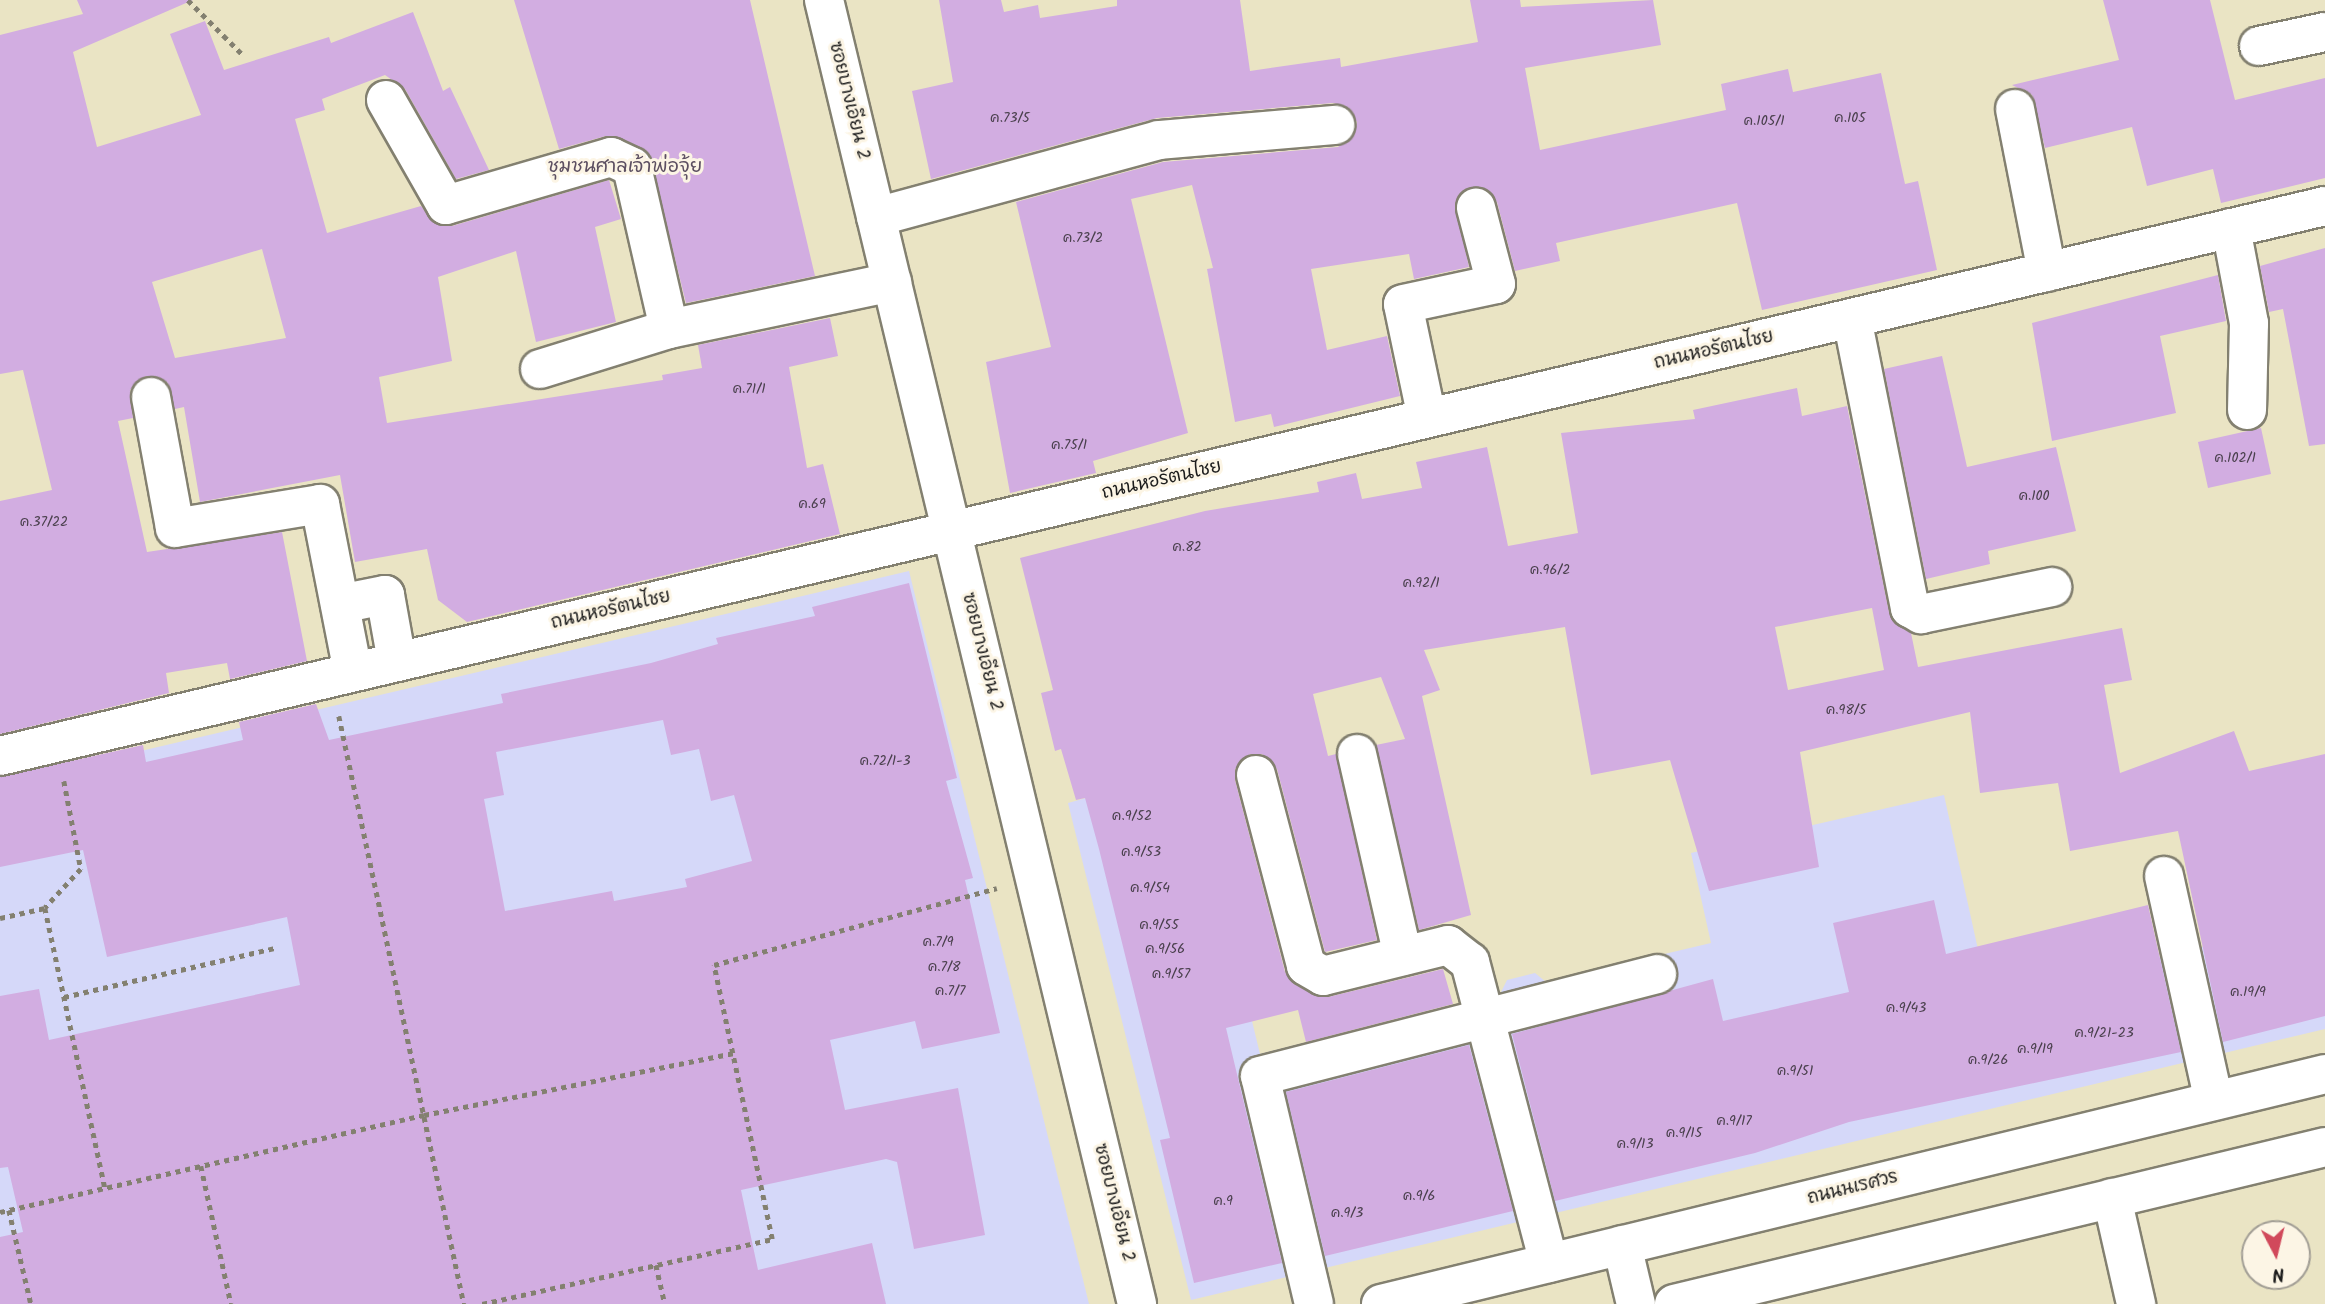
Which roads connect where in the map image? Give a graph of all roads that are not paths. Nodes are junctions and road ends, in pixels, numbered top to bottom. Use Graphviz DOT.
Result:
graph roads {
  1 [pos="824,0"];
  2 [pos="2325,32"];
  3 [pos="2259,47"];
  4 [pos="386,100"];
  5 [pos="2015,109"];
  6 [pos="1335,125"];
  7 [pos="2325,206"];
  8 [pos="1476,208"];
  9 [pos="876,217"];
  10 [pos="2231,228"];
  11 [pos="2047,272"];
  12 [pos="892,282"];
  13 [pos="1852,318"];
  14 [pos="668,329"];
  15 [pos="540,369"];
  16 [pos="151,397"];
  17 [pos="2247,410"];
  18 [pos="1427,418"];
  19 [pos="952,530"];
  20 [pos="2052,587"];
  21 [pos="340,604"];
  22 [pos="397,662"];
  23 [pos="342,675"];
  24 [pos="1357,754"];
  25 [pos="0,755"];
  26 [pos="1256,775"];
  27 [pos="2164,876"];
  28 [pos="1403,956"];
  29 [pos="1657,974"];
  30 [pos="1488,1018"];
  31 [pos="2325,1074"];
  32 [pos="2214,1101"];
  33 [pos="2325,1147"];
  34 [pos="2112,1198"];
  35 [pos="1622,1245"];
  36 [pos="1549,1263"];
  37 [pos="1138,1304"];
  38 [pos="1314,1304"];
  39 [pos="1381,1304"];
  40 [pos="1636,1304"];
  41 [pos="1674,1304"];
  42 [pos="2136,1304"];
  1 -- 9 [label="street, ซอยบางเอียน 2"];
  2 -- 3 [label="street"];
  4 -- 14 [label="street"];
  5 -- 11 [label="street"];
  6 -- 9 [label="street"];
  7 -- 10 [label="street, ถนนหอรัตนไชย"];
  8 -- 18 [label="street"];
  9 -- 12 [label="street, ซอยบางเอียน 2"];
  10 -- 11 [label="street, ถนนหอรัตนไชย"];
  10 -- 17 [label="street"];
  11 -- 13 [label="street, ถนนหอรัตนไชย"];
  12 -- 14 [label="street"];
  12 -- 19 [label="street, ซอยบางเอียน 2"];
  13 -- 18 [label="street, ถนนหอรัตนไชย"];
  13 -- 20 [label="street"];
  14 -- 15 [label="street"];
  16 -- 21 [label="street"];
  18 -- 19 [label="street, ถนนหอรัตนไชย"];
  19 -- 22 [label="street, ถนนหอรัตนไชย"];
  19 -- 37 [label="street, ซอยบางเอียน 2"];
  21 -- 22 [label="street"];
  21 -- 23 [label="street"];
  22 -- 23 [label="street, ถนนหอรัตนไชย"];
  23 -- 25 [label="street, ถนนหอรัตนไชย"];
  24 -- 28 [label="street"];
  26 -- 28 [label="street"];
  27 -- 32 [label="street"];
  28 -- 30 [label="street"];
  29 -- 30 [label="street"];
  30 -- 36 [label="street"];
  30 -- 38 [label="street"];
  31 -- 32 [label="street, ถนนนเรศวร"];
  32 -- 35 [label="street, ถนนนเรศวร"];
  33 -- 34 [label="street"];
  34 -- 41 [label="street"];
  34 -- 42 [label="street"];
  35 -- 36 [label="street, ถนนนเรศวร"];
  35 -- 40 [label="street"];
  36 -- 39 [label="street, ถนนนเรศวร"];
}
